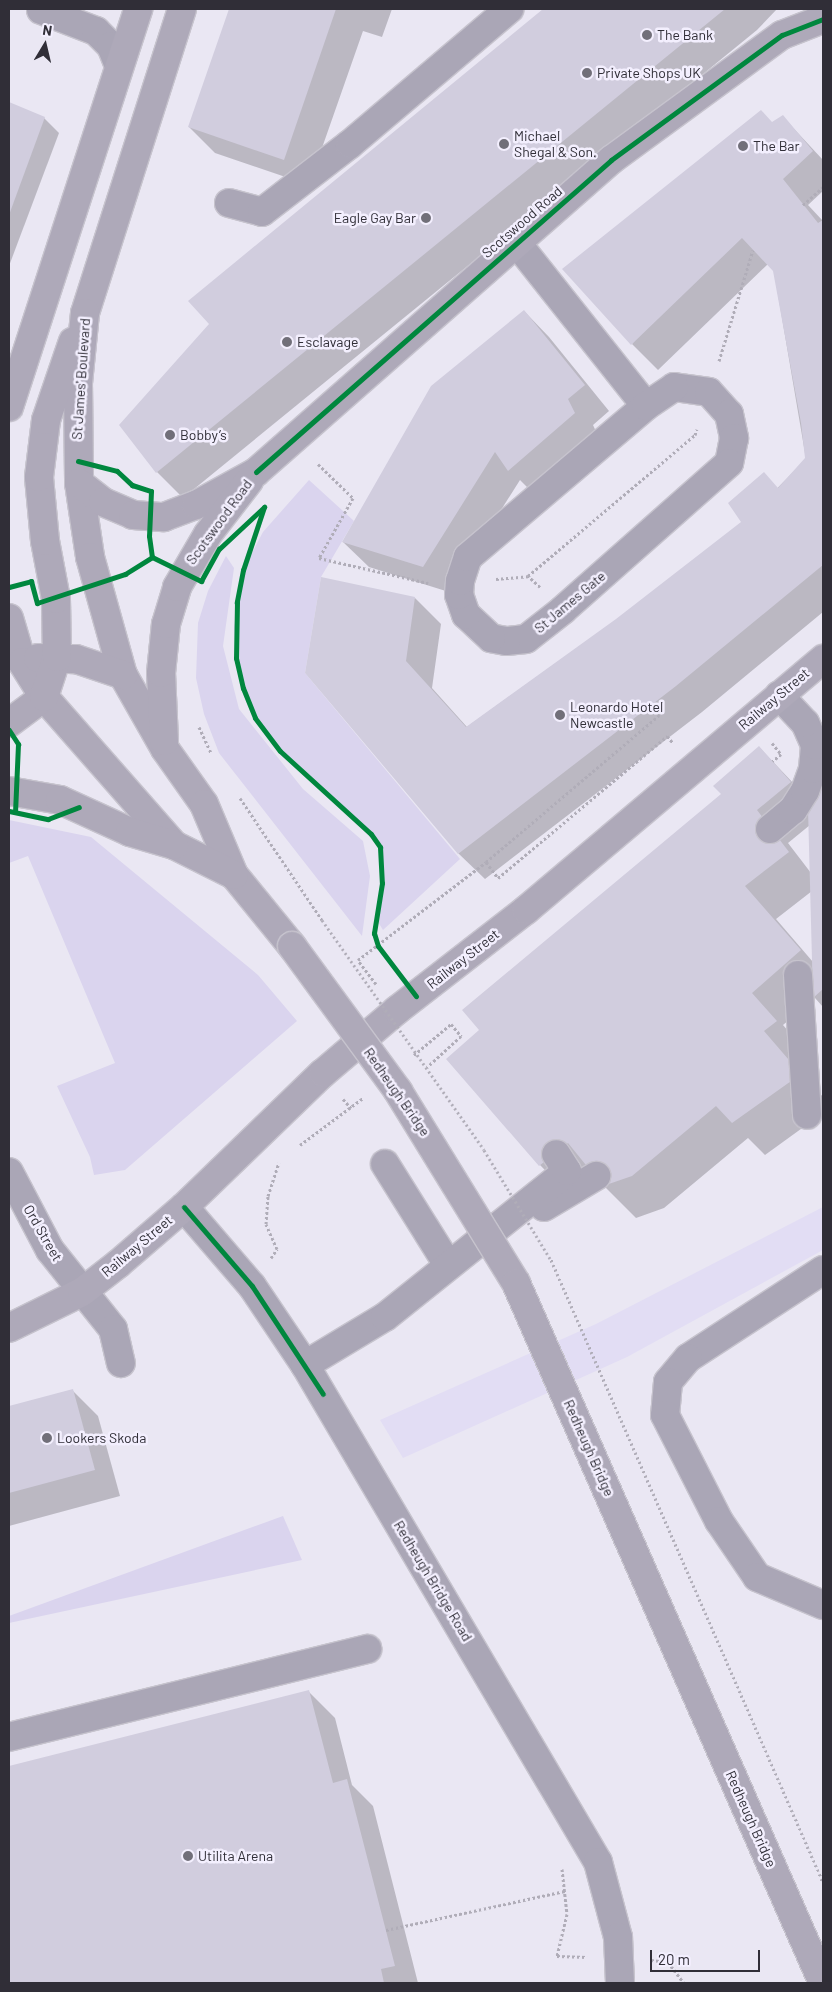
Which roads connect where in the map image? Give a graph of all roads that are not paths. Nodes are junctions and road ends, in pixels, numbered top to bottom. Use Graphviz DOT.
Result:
graph roads {
  1 [pos="138,9"];
  2 [pos="182,9"];
  3 [pos="509,9"];
  4 [pos="41,10"];
  5 [pos="823,19"];
  6 [pos="119,66"];
  7 [pos="229,203"];
  8 [pos="516,242"];
  9 [pos="85,313"];
  10 [pos="646,406"];
  11 [pos="9,407"];
  12 [pos="256,472"];
  13 [pos="79,483"];
  14 [pos="9,618"];
  15 [pos="57,657"];
  16 [pos="823,659"];
  17 [pos="16,665"];
  18 [pos="123,676"];
  19 [pos="780,695"];
  20 [pos="44,697"];
  21 [pos="9,723"];
  22 [pos="164,749"];
  23 [pos="9,791"];
  24 [pos="770,828"];
  25 [pos="174,845"];
  26 [pos="234,875"];
  27 [pos="798,975"];
  28 [pos="807,1115"];
  29 [pos="556,1154"];
  30 [pos="385,1164"];
  31 [pos="9,1172"];
  32 [pos="596,1176"];
  33 [pos="184,1207"];
  34 [pos="448,1265"];
  35 [pos="823,1270"];
  36 [pos="82,1292"];
  37 [pos="9,1328"];
  38 [pos="121,1363"];
  39 [pos="305,1365"];
  40 [pos="820,1599"];
  41 [pos="367,1649"];
  42 [pos="9,1737"];
  43 [pos="620,1983"];
  44 [pos="823,1983"];
  1 -- 6 [label="main road"];
  2 -- 9 [label="main road, St James' Boulevard"];
  3 -- 7 [label="street"];
  4 -- 6 [label="street"];
  5 -- 8 [label="main road, Scotswood Road"];
  6 -- 11 [label="main road"];
  8 -- 10 [label="street"];
  8 -- 12 [label="main road, Scotswood Road"];
  9 -- 13 [label="main road, St James' Boulevard"];
  9 -- 15 [label="main road"];
  10 -- 10 [label="street, St James Gate"];
  12 -- 13 [label="main road, Scotswood Road"];
  12 -- 22 [label="main road, Scotswood Road"];
  13 -- 18 [label="main road, St James' Boulevard"];
  14 -- 17 [label="main road"];
  15 -- 17 [label="main road"];
  15 -- 18 [label="main road"];
  15 -- 20 [label="main road"];
  16 -- 19 [label="main road, Railway Street"];
  17 -- 20 [label="main road"];
  18 -- 22 [label="main road, St James' Boulevard"];
  19 -- 24 [label="street"];
  19 -- 33 [label="main road, Railway Street"];
  20 -- 21 [label="main road"];
  20 -- 25 [label="main road"];
  22 -- 26 [label="main road, St James' Boulevard"];
  23 -- 25 [label="main road"];
  25 -- 26 [label="main road"];
  26 -- 44 [label="main road, Redheugh Bridge, bridge"];
  27 -- 28 [label="street"];
  29 -- 34 [label="street"];
  30 -- 34 [label="street"];
  31 -- 36 [label="street, Ord Street"];
  32 -- 34 [label="street"];
  33 -- 36 [label="main road, Railway Street"];
  33 -- 39 [label="street, Redheugh Bridge Road"];
  34 -- 39 [label="street"];
  35 -- 40 [label="street"];
  36 -- 37 [label="main road, Railway Street"];
  36 -- 38 [label="street, Ord Street"];
  39 -- 43 [label="street, Redheugh Bridge Road"];
  41 -- 42 [label="street"];
}
